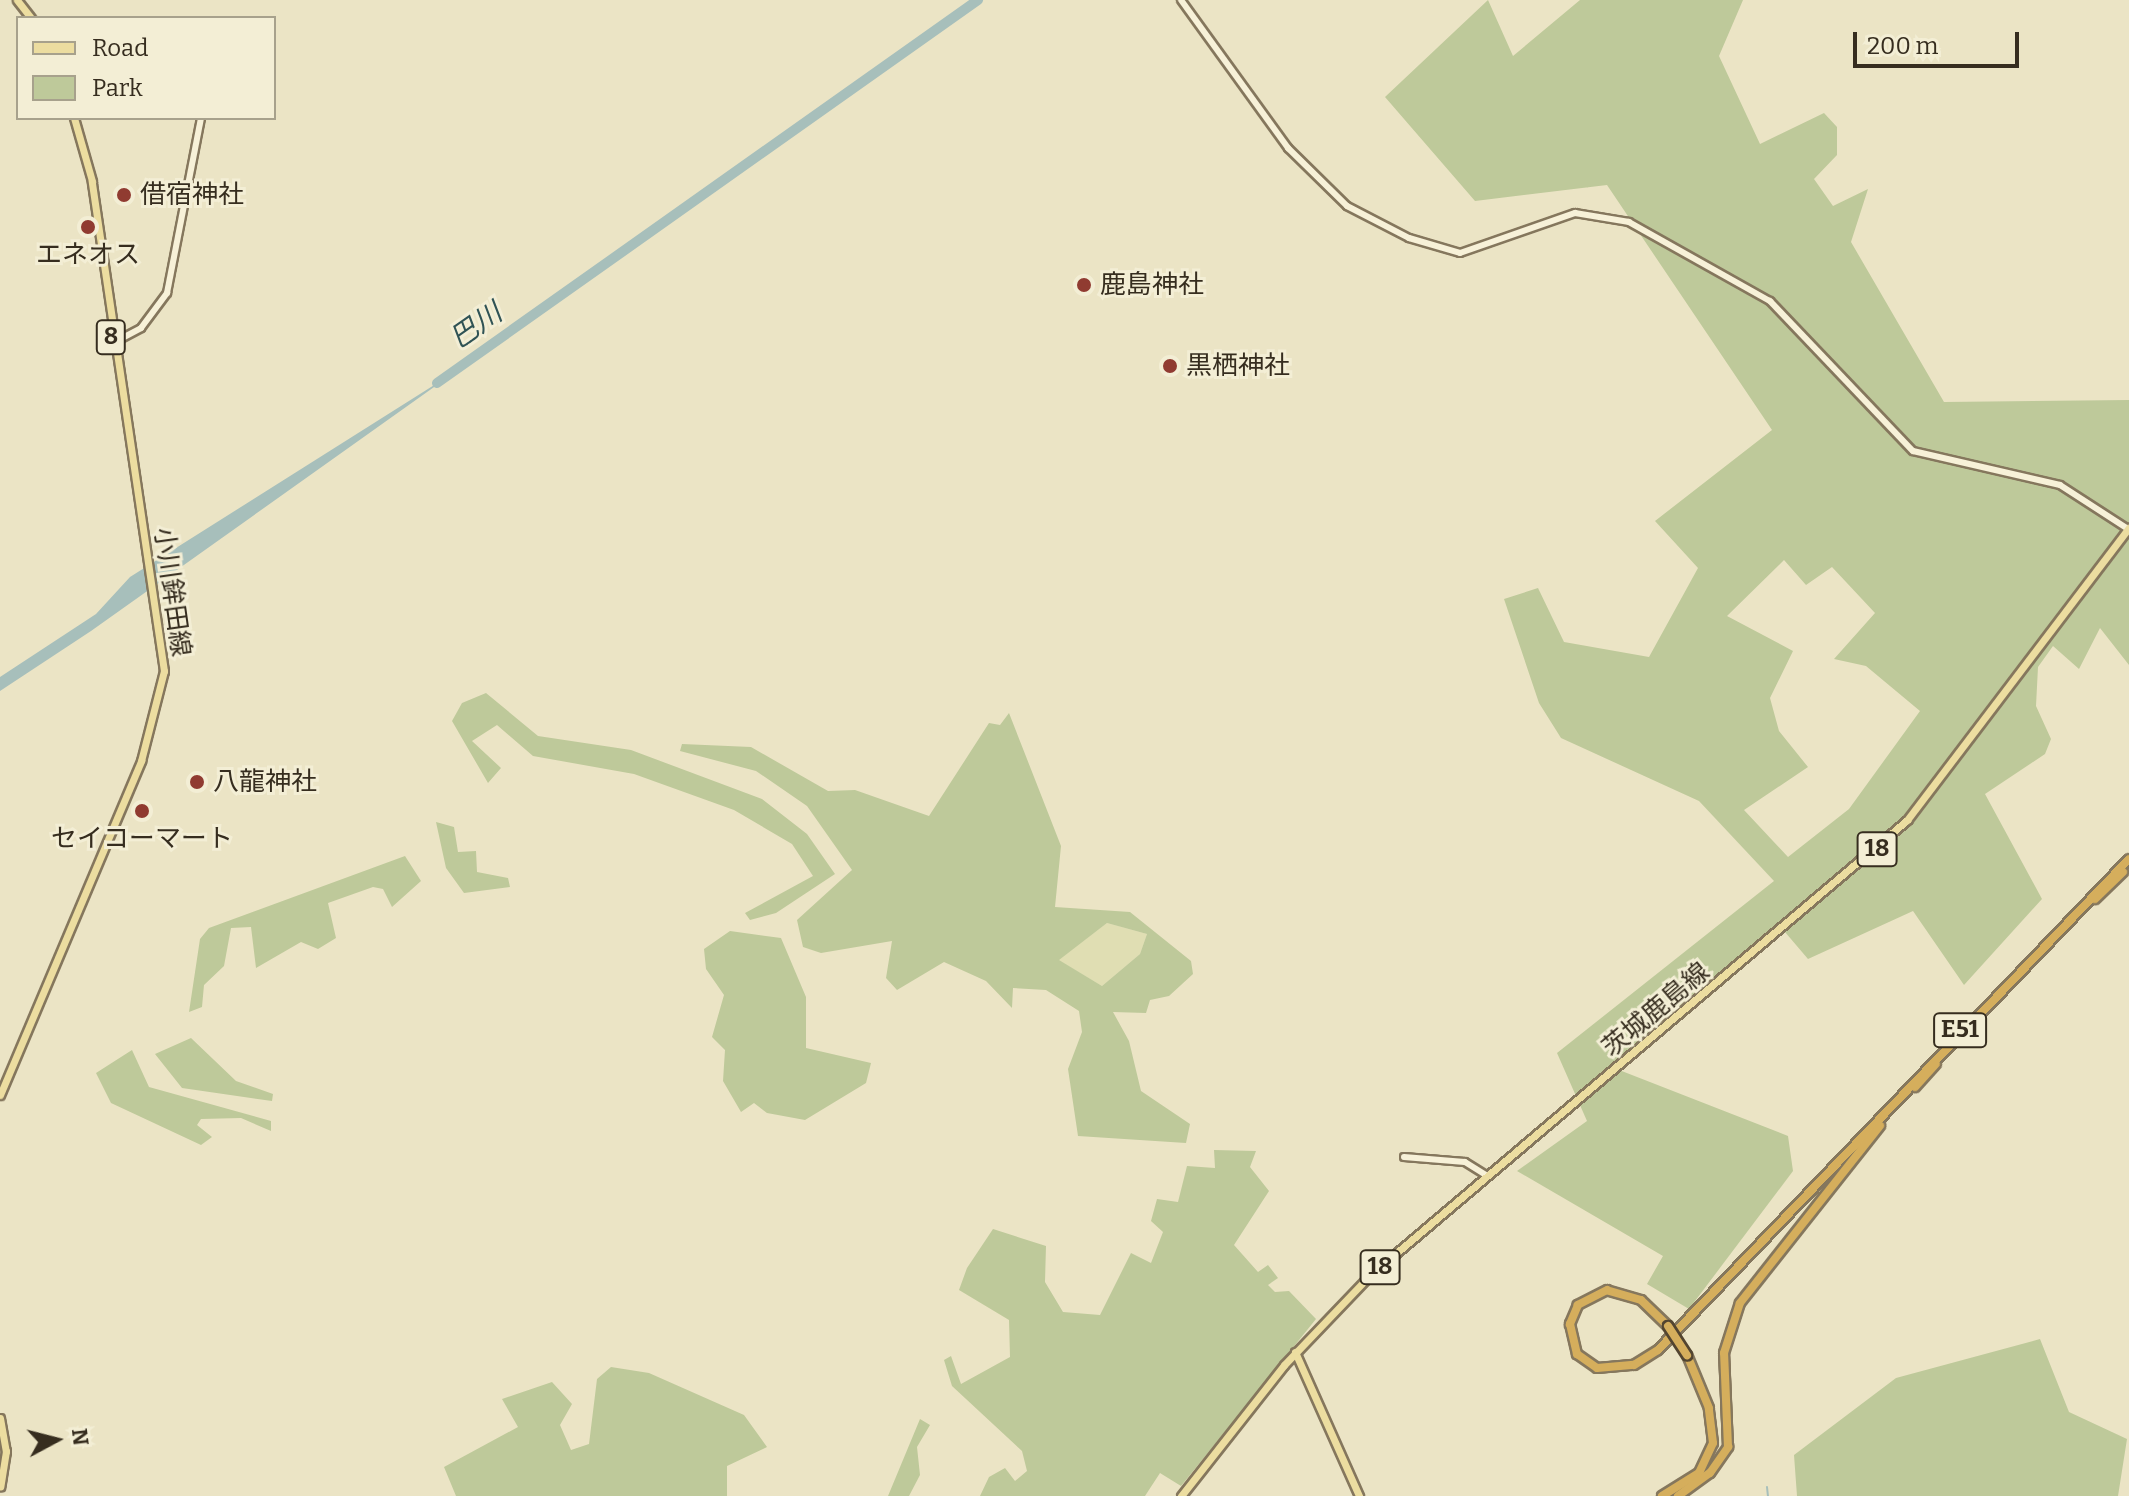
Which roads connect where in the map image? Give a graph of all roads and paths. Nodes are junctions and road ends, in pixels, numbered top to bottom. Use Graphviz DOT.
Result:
graph roads {
  1 [pos="17,0"];
  2 [pos="1181,0"];
  3 [pos="29,16"];
  4 [pos="75,120"];
  5 [pos="201,120"];
  6 [pos="111,344"];
  7 [pos="2129,529"];
  8 [pos="2129,859"];
  9 [pos="2129,866"];
  10 [pos="0,1095"];
  11 [pos="1404,1157"];
  12 [pos="1487,1176"];
  13 [pos="1295,1352"];
  14 [pos="0,1418"];
  15 [pos="0,1487"];
  16 [pos="1181,1496"];
  17 [pos="1359,1496"];
  18 [pos="1662,1496"];
  19 [pos="1678,1496"];
  1 -- 3 [label="main road"];
  2 -- 7 [label="street"];
  4 -- 6 [label="main road, 小川鉾田線 / 8"];
  5 -- 6 [label="street"];
  6 -- 10 [label="main road, 小川鉾田線 / 8"];
  7 -- 12 [label="main road, 茨城鹿島線 / 18"];
  8 -- 18 [label="highway, E51, bridge"];
  9 -- 19 [label="highway, E51"];
  11 -- 12 [label="street"];
  12 -- 13 [label="main road, 茨城鹿島線 / 18"];
  13 -- 16 [label="main road, 茨城鹿島線 / 18"];
  13 -- 17 [label="main road"];
  14 -- 15 [label="main road"];
}
